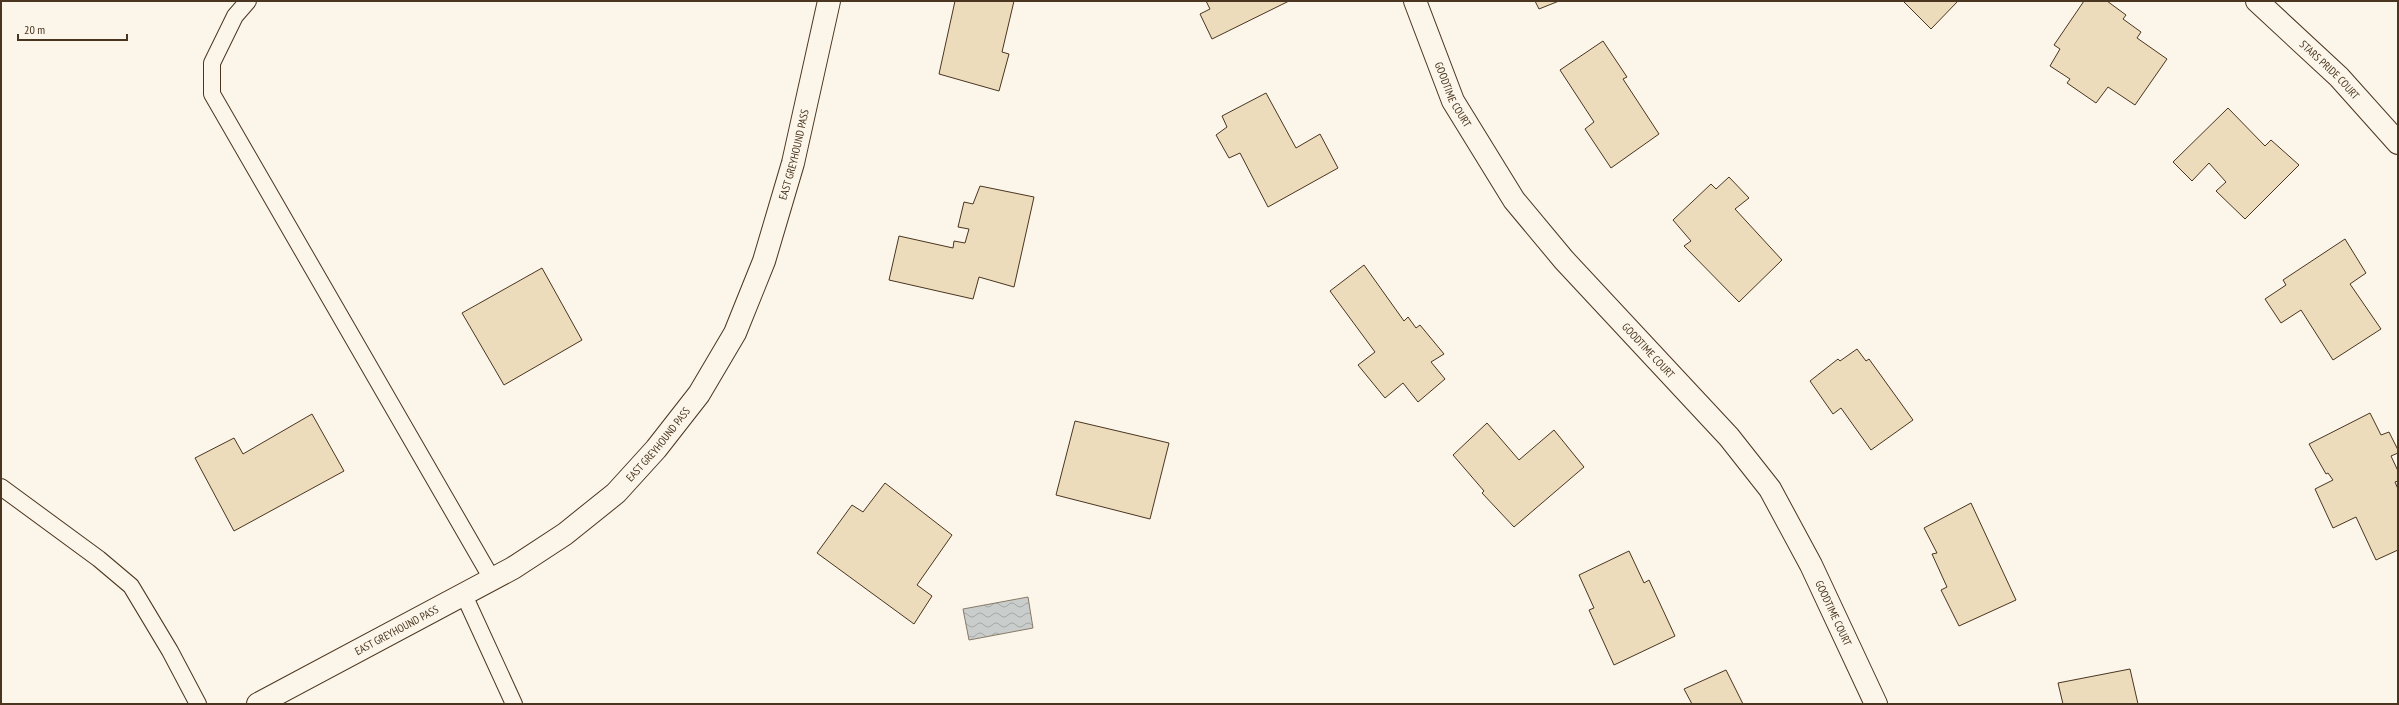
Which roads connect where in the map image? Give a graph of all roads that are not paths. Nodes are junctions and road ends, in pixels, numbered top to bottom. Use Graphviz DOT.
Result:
graph roads {
  1 [pos="248,1"];
  2 [pos="829,1"];
  3 [pos="1415,1"];
  4 [pos="2257,1"];
  5 [pos="2398,143"];
  6 [pos="1,487"];
  7 [pos="492,579"];
  8 [pos="464,594"];
  9 [pos="198,704"];
  10 [pos="258,704"];
  11 [pos="514,704"];
  12 [pos="1876,704"];
  1 -- 7 [label="lane"];
  2 -- 7 [label="street, EAST GREYHOUND PASS"];
  3 -- 12 [label="street, GOODTIME COURT"];
  4 -- 5 [label="street, STARS PRIDE COURT"];
  6 -- 9 [label="lane"];
  7 -- 8 [label="street, EAST GREYHOUND PASS"];
  8 -- 10 [label="street, EAST GREYHOUND PASS"];
  8 -- 11 [label="lane"];
}
